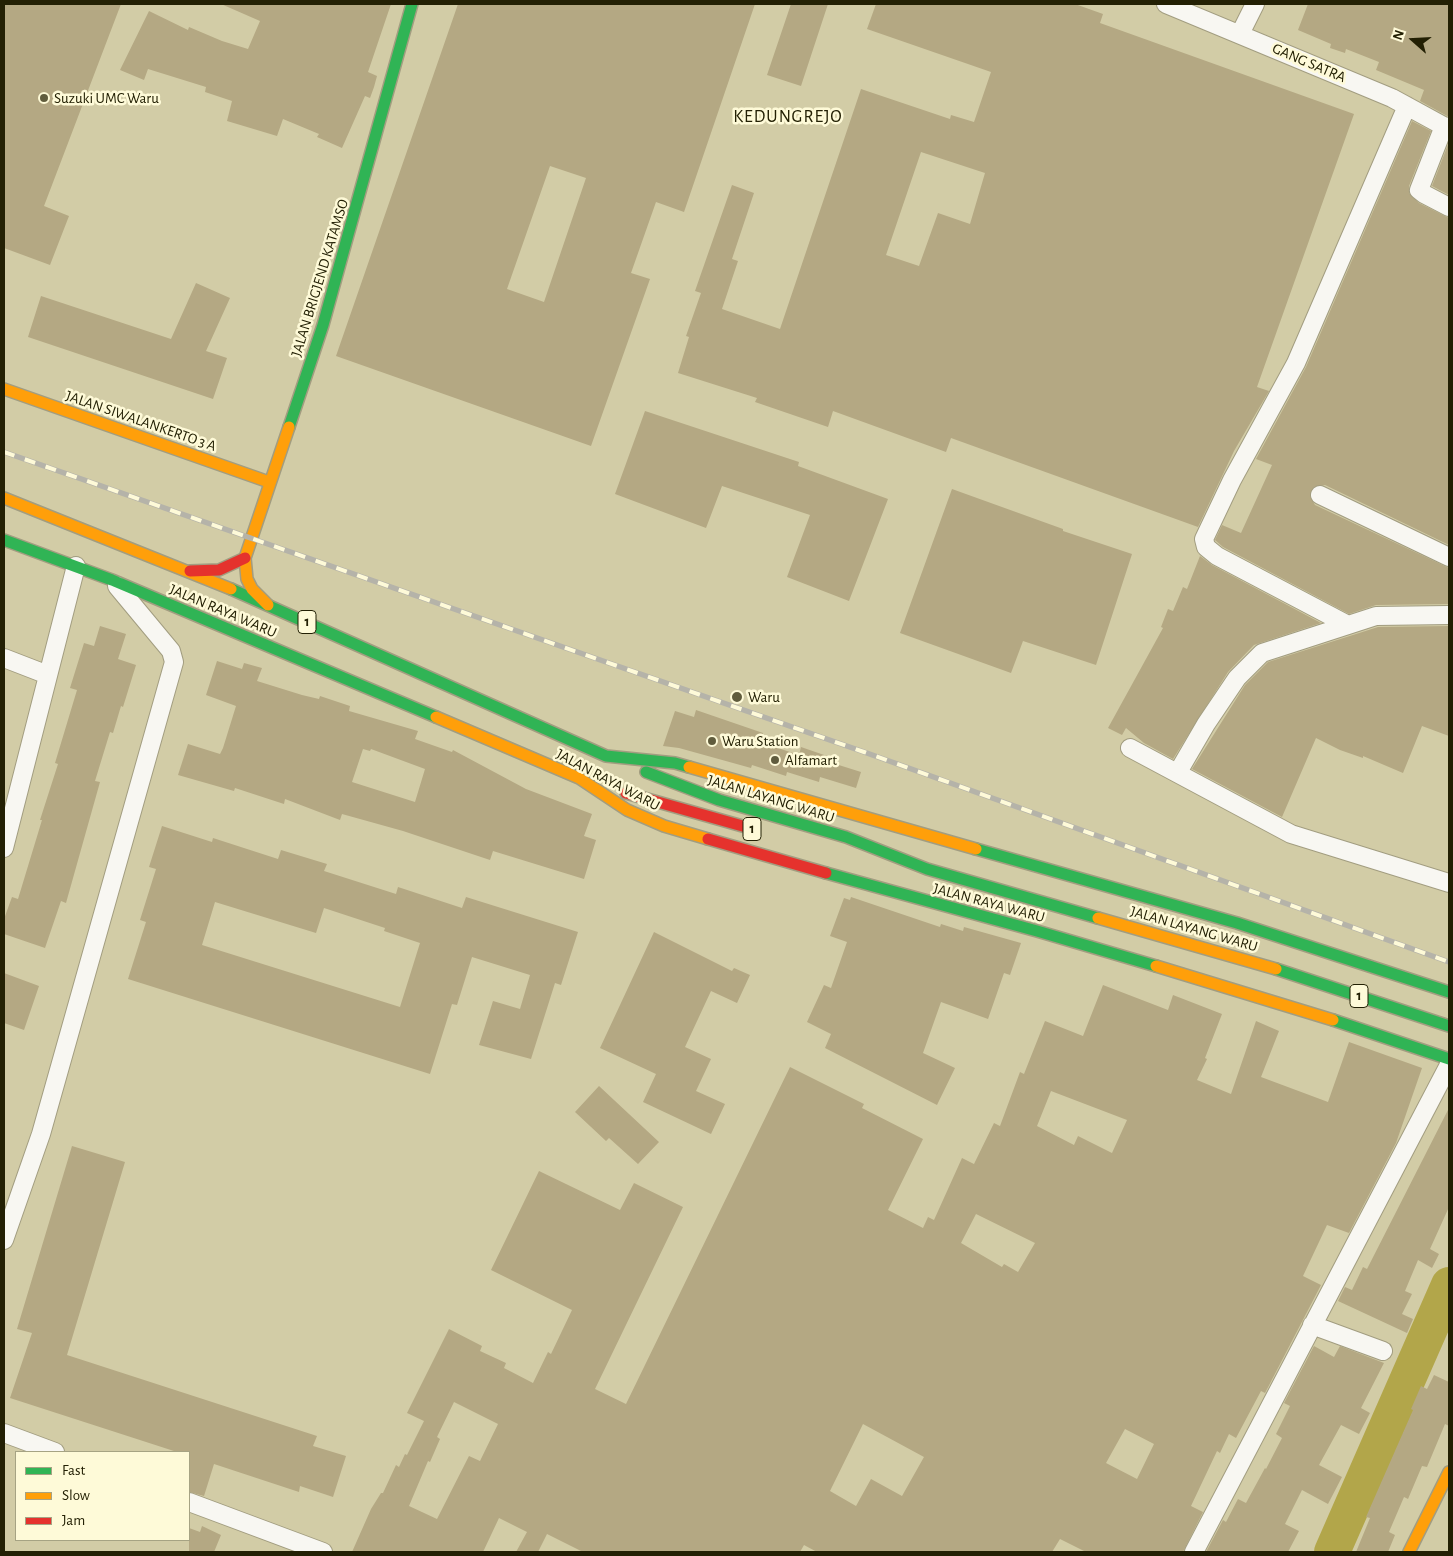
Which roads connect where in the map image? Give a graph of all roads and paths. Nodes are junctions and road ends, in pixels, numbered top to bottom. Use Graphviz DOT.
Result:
graph roads {
  1 [pos="412,4"];
  2 [pos="1166,4"];
  3 [pos="1255,4"];
  4 [pos="1240,34"];
  5 [pos="1407,106"];
  6 [pos="1447,127"];
  7 [pos="1449,207"];
  8 [pos="4,389"];
  9 [pos="269,482"];
  10 [pos="1320,495"];
  11 [pos="4,498"];
  12 [pos="4,540"];
  13 [pos="1449,557"];
  14 [pos="245,558"];
  15 [pos="76,566"];
  16 [pos="190,571"];
  17 [pos="112,580"];
  18 [pos="268,605"];
  19 [pos="1449,615"];
  20 [pos="1348,625"];
  21 [pos="4,658"];
  22 [pos="48,675"];
  23 [pos="1130,748"];
  24 [pos="606,756"];
  25 [pos="1178,772"];
  26 [pos="579,778"];
  27 [pos="757,830"];
  28 [pos="4,848"];
  29 [pos="862,857"];
  30 [pos="927,868"];
  31 [pos="1449,883"];
  32 [pos="1449,992"];
  33 [pos="1449,1026"];
  34 [pos="1449,1059"];
  35 [pos="1449,1065"];
  36 [pos="4,1240"];
  37 [pos="1312,1325"];
  38 [pos="1383,1351"];
  39 [pos="4,1433"];
  40 [pos="52,1451"];
  41 [pos="1449,1472"];
  42 [pos="190,1502"];
  43 [pos="323,1552"];
  44 [pos="1194,1552"];
  45 [pos="1410,1552"];
  1 -- 9 [label="main road, JALAN BRIGJEND KATAMSO"];
  2 -- 4 [label="street, GANG SATRA"];
  3 -- 4 [label="street"];
  4 -- 5 [label="street, GANG SATRA"];
  5 -- 6 [label="street, GANG SATRA"];
  5 -- 20 [label="street"];
  6 -- 7 [label="street"];
  8 -- 9 [label="main road, JALAN SIWALANKERTO 3 A"];
  9 -- 14 [label="main road, JALAN BRIGJEND KATAMSO"];
  10 -- 13 [label="street"];
  11 -- 16 [label="main road, JALAN RAYA WARU / 1"];
  12 -- 15 [label="main road, JALAN RAYA WARU / 1"];
  14 -- 16 [label="main road"];
  14 -- 18 [label="main road, JALAN BRIGJEND KATAMSO"];
  15 -- 17 [label="main road, JALAN RAYA WARU / 1"];
  15 -- 22 [label="street"];
  16 -- 18 [label="main road, JALAN RAYA WARU / 1"];
  17 -- 26 [label="main road, JALAN RAYA WARU / 1"];
  17 -- 36 [label="street"];
  18 -- 24 [label="main road, JALAN RAYA WARU / 1"];
  19 -- 20 [label="street"];
  20 -- 25 [label="street"];
  21 -- 22 [label="street"];
  22 -- 28 [label="street"];
  23 -- 25 [label="street"];
  24 -- 30 [label="main road, JALAN LAYANG WARU / 1"];
  24 -- 32 [label="main road, JALAN RAYA WARU"];
  25 -- 31 [label="street"];
  26 -- 27 [label="main road, 1"];
  26 -- 34 [label="main road, JALAN RAYA WARU"];
  29 -- 30 [label="main road, JALAN LAYANG WARU / 1"];
  30 -- 33 [label="main road, JALAN LAYANG WARU / 1"];
  35 -- 37 [label="street"];
  37 -- 38 [label="street"];
  37 -- 44 [label="street"];
  39 -- 40 [label="street"];
  41 -- 45 [label="main road"];
  42 -- 43 [label="street"];
}
